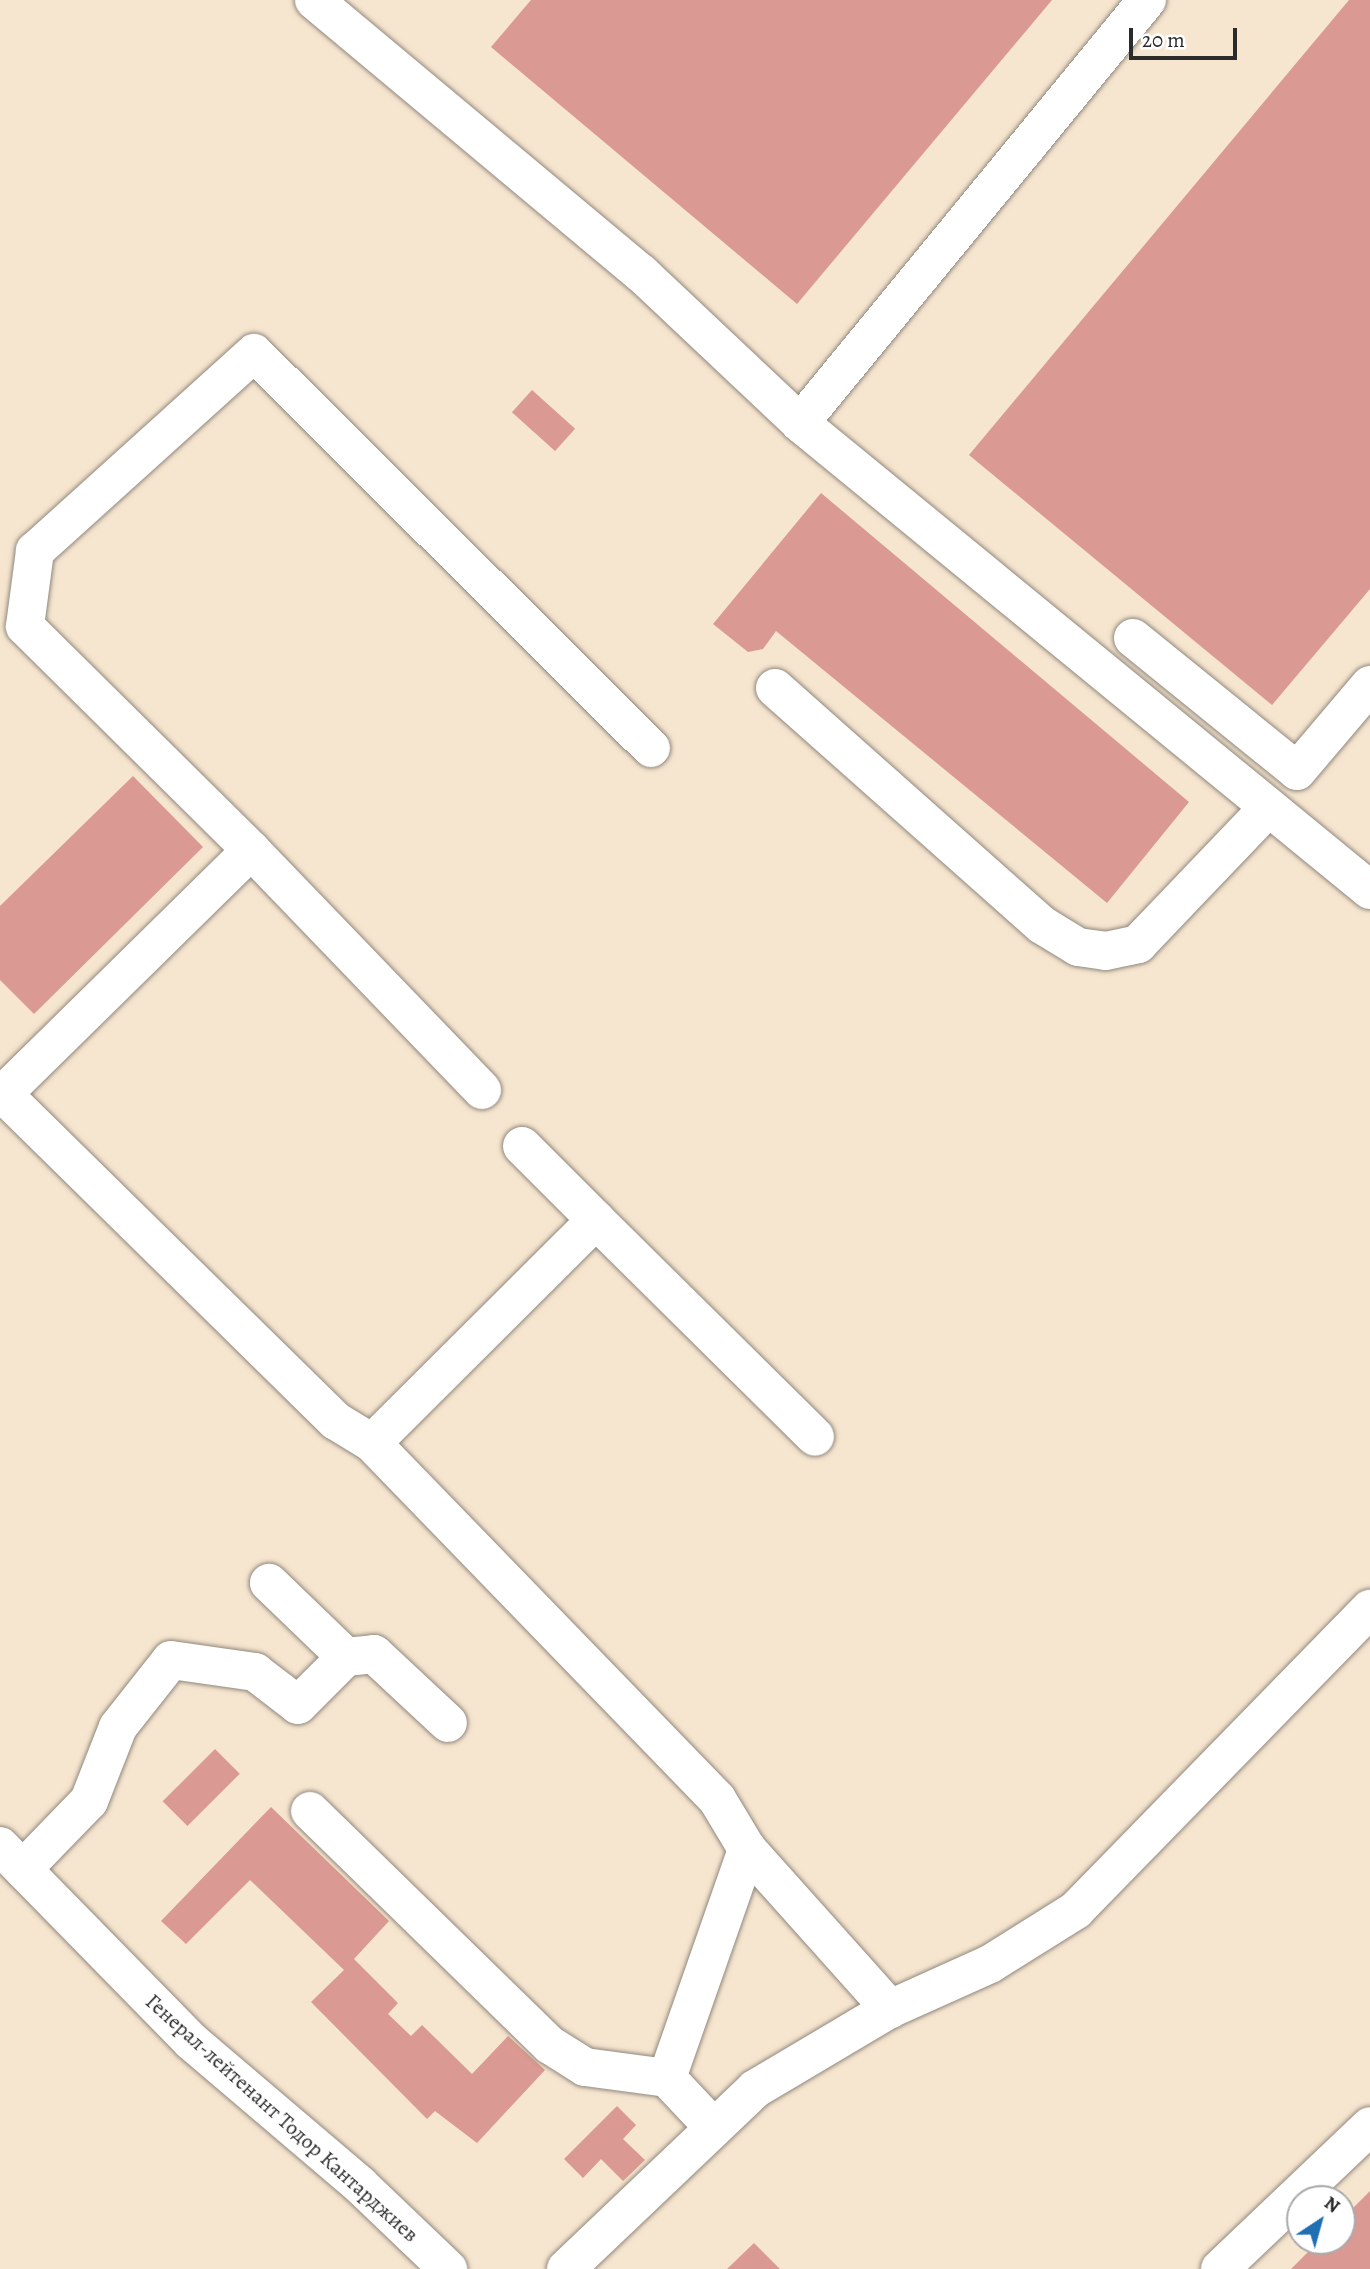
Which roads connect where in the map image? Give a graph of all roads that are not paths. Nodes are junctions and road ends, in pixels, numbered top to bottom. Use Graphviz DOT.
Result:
graph roads {
  1 [pos="314,0"];
  2 [pos="1147,0"];
  3 [pos="800,423"];
  4 [pos="1133,638"];
  5 [pos="1370,685"];
  6 [pos="775,688"];
  7 [pos="651,748"];
  8 [pos="1268,808"];
  9 [pos="251,849"];
  10 [pos="1370,890"];
  11 [pos="482,1090"];
  12 [pos="1,1092"];
  13 [pos="522,1146"];
  14 [pos="596,1220"];
  15 [pos="815,1437"];
  16 [pos="372,1443"];
  17 [pos="269,1583"];
  18 [pos="1370,1609"];
  19 [pos="346,1657"];
  20 [pos="448,1723"];
  21 [pos="310,1811"];
  22 [pos="747,1849"];
  23 [pos="11,1857"];
  24 [pos="890,2010"];
  25 [pos="667,2078"];
  26 [pos="1370,2126"];
  27 [pos="713,2127"];
  28 [pos="448,2269"];
  29 [pos="566,2269"];
  30 [pos="1220,2269"];
  1 -- 3 [label="street"];
  2 -- 3 [label="street"];
  3 -- 8 [label="street"];
  4 -- 5 [label="street"];
  6 -- 8 [label="street"];
  7 -- 9 [label="street"];
  8 -- 10 [label="street"];
  9 -- 11 [label="street"];
  9 -- 12 [label="street"];
  12 -- 16 [label="street"];
  13 -- 14 [label="street"];
  14 -- 15 [label="street"];
  14 -- 16 [label="street"];
  16 -- 22 [label="street"];
  17 -- 19 [label="street"];
  18 -- 24 [label="street"];
  19 -- 20 [label="street"];
  19 -- 23 [label="street"];
  21 -- 25 [label="street"];
  22 -- 24 [label="street"];
  22 -- 25 [label="street"];
  23 -- 28 [label="street, Генерал-лейтенант Тодор Кантарджиев"];
  24 -- 27 [label="street"];
  25 -- 27 [label="street"];
  26 -- 30 [label="street"];
  27 -- 29 [label="street"];
}
